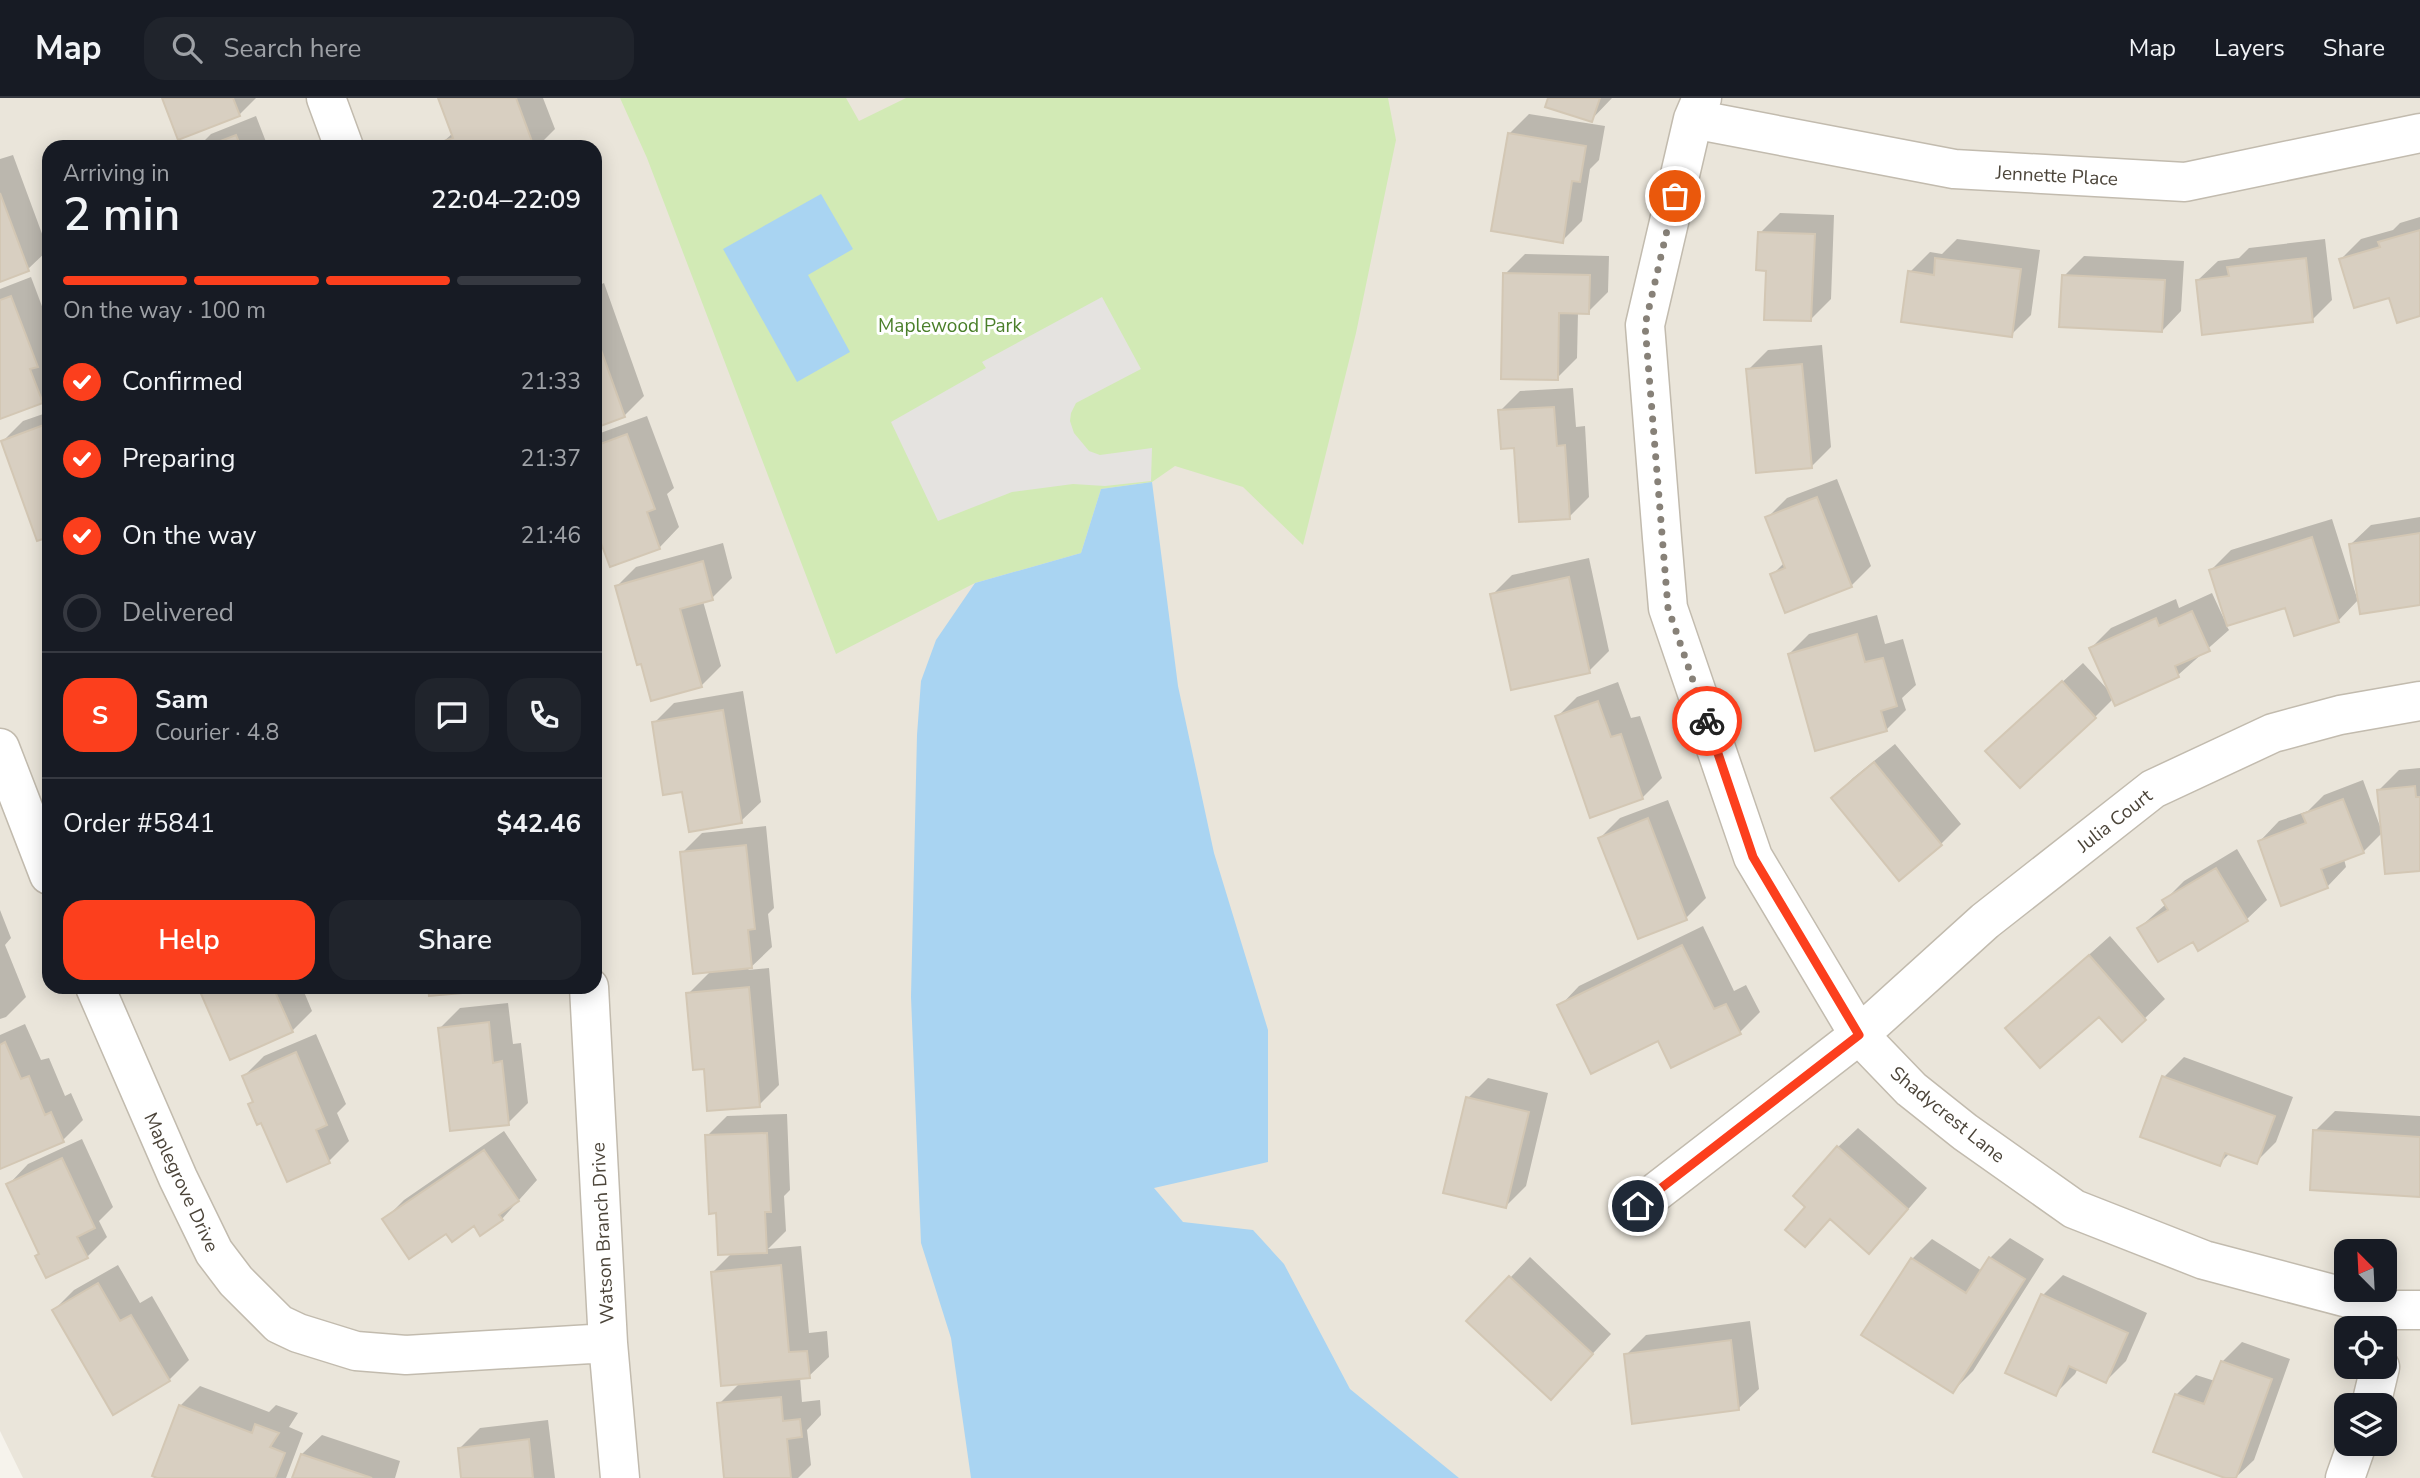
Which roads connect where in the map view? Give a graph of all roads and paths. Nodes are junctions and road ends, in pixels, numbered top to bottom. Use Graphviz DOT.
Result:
graph roads {
  1 [pos="326,98"];
  2 [pos="1697,109"];
  3 [pos="2420,133"];
  4 [pos="341,140"];
  5 [pos="2420,701"];
  6 [pos="0,748"];
  7 [pos="42,858"];
  8 [pos="98,994"];
  9 [pos="589,994"];
  10 [pos="1859,1035"];
  11 [pos="1638,1206"];
  12 [pos="2399,1321"];
  13 [pos="608,1343"];
  14 [pos="2353,1456"];
  15 [pos="620,1478"];
  16 [pos="2345,1478"];
  1 -- 4 [label="street"];
  2 -- 3 [label="street, Jennette Place"];
  2 -- 10 [label="street, Shadycrest Lane"];
  5 -- 10 [label="street, Julia Court"];
  6 -- 7 [label="street"];
  8 -- 13 [label="street, Maplegrove Drive"];
  9 -- 13 [label="street, Watson Branch Drive"];
  10 -- 11 [label="street, Julia Court"];
  10 -- 12 [label="street, Shadycrest Lane"];
  13 -- 15 [label="street, Watson Branch Drive"];
  14 -- 16 [label="street"];
}
